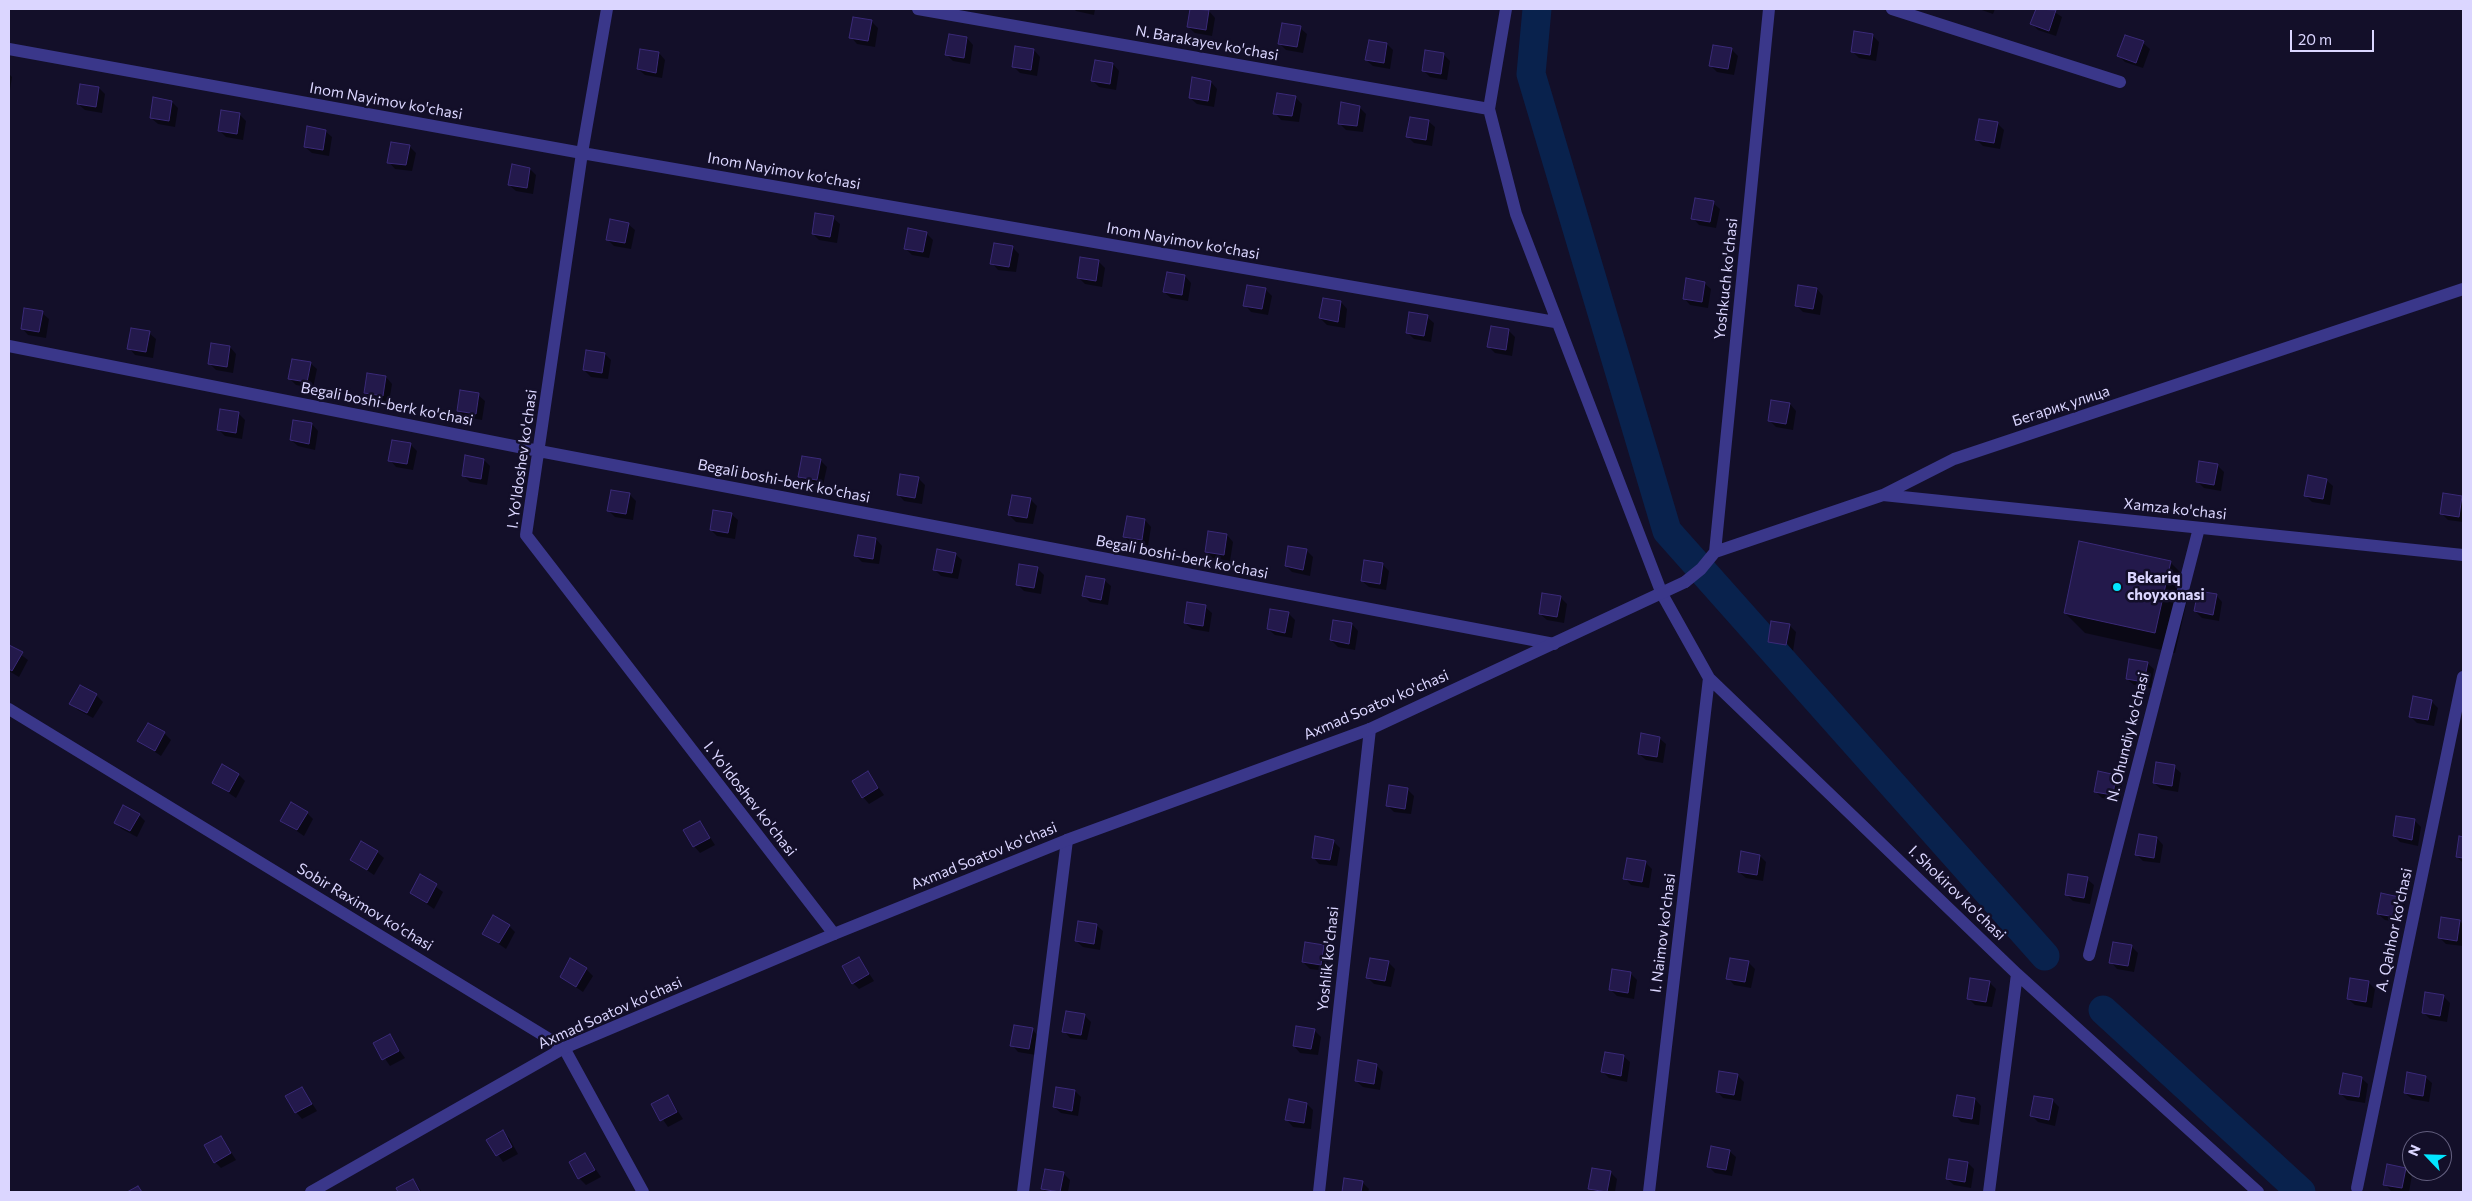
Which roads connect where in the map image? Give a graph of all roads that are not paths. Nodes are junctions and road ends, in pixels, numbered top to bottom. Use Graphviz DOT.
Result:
graph roads {
  1 [pos="607,9"];
  2 [pos="918,9"];
  3 [pos="1506,9"];
  4 [pos="1769,9"];
  5 [pos="1892,9"];
  6 [pos="9,49"];
  7 [pos="2120,82"];
  8 [pos="1489,109"];
  9 [pos="582,153"];
  10 [pos="2463,289"];
  11 [pos="1555,322"];
  12 [pos="9,346"];
  13 [pos="539,451"];
  14 [pos="1883,495"];
  15 [pos="2199,528"];
  16 [pos="1715,552"];
  17 [pos="2463,555"];
  18 [pos="1662,594"];
  19 [pos="1554,644"];
  20 [pos="1709,678"];
  21 [pos="2463,678"];
  22 [pos="9,708"];
  23 [pos="1370,729"];
  24 [pos="1067,840"];
  25 [pos="834,934"];
  26 [pos="2089,956"];
  27 [pos="2017,974"];
  28 [pos="564,1048"];
  29 [pos="2357,1188"];
  30 [pos="311,1192"];
  31 [pos="643,1192"];
  32 [pos="1023,1192"];
  33 [pos="1319,1192"];
  34 [pos="1649,1192"];
  35 [pos="1989,1192"];
  36 [pos="2258,1192"];
  1 -- 9 [label="street, I. Yo'ldoshev ko'chasi"];
  2 -- 8 [label="street, N. Barakayev ko'chasi"];
  3 -- 8 [label="street"];
  4 -- 16 [label="street, Yoshkuch ko'chasi"];
  5 -- 7 [label="street"];
  6 -- 9 [label="street, Inom Nayimov ko'chasi"];
  8 -- 11 [label="street, I. Shokirov ko'chasi"];
  9 -- 11 [label="street, Inom Nayimov ko'chasi"];
  9 -- 13 [label="street, I. Yo'ldoshev ko'chasi"];
  10 -- 14 [label="street, Бегариқ улица"];
  11 -- 18 [label="street, I. Shokirov ko'chasi"];
  12 -- 13 [label="street, Begali boshi-berk ko'chasi"];
  13 -- 19 [label="street, Begali boshi-berk ko'chasi"];
  13 -- 25 [label="street, I. Yo'ldoshev ko'chasi"];
  14 -- 15 [label="street, Xamza ko'chasi"];
  14 -- 16 [label="street, Бегариқ улица"];
  15 -- 17 [label="street, Xamza ko'chasi"];
  15 -- 26 [label="street, N. Ohundiy ko'chasi"];
  16 -- 18 [label="street, Axmad Soatov ko'chasi"];
  18 -- 19 [label="street, Axmad Soatov ko'chasi"];
  18 -- 20 [label="street, I. Shokirov ko'chasi"];
  19 -- 23 [label="street, Axmad Soatov ko'chasi"];
  20 -- 27 [label="street, I. Shokirov ko'chasi"];
  20 -- 34 [label="street, I. Naimov ko'chasi"];
  21 -- 29 [label="street, A. Qahhor ko'chasi"];
  22 -- 28 [label="street, Sobir Raximov ko'chasi"];
  23 -- 24 [label="street, Axmad Soatov ko'chasi"];
  23 -- 33 [label="street, Yoshlik ko'chasi"];
  24 -- 25 [label="street, Axmad Soatov ko'chasi"];
  24 -- 32 [label="street"];
  25 -- 28 [label="street, Axmad Soatov ko'chasi"];
  27 -- 35 [label="street"];
  27 -- 36 [label="street, I. Shokirov ko'chasi"];
  28 -- 30 [label="street, Axmad Soatov ko'chasi"];
  28 -- 31 [label="street, Sobir Raximov ko'chasi"];
}
